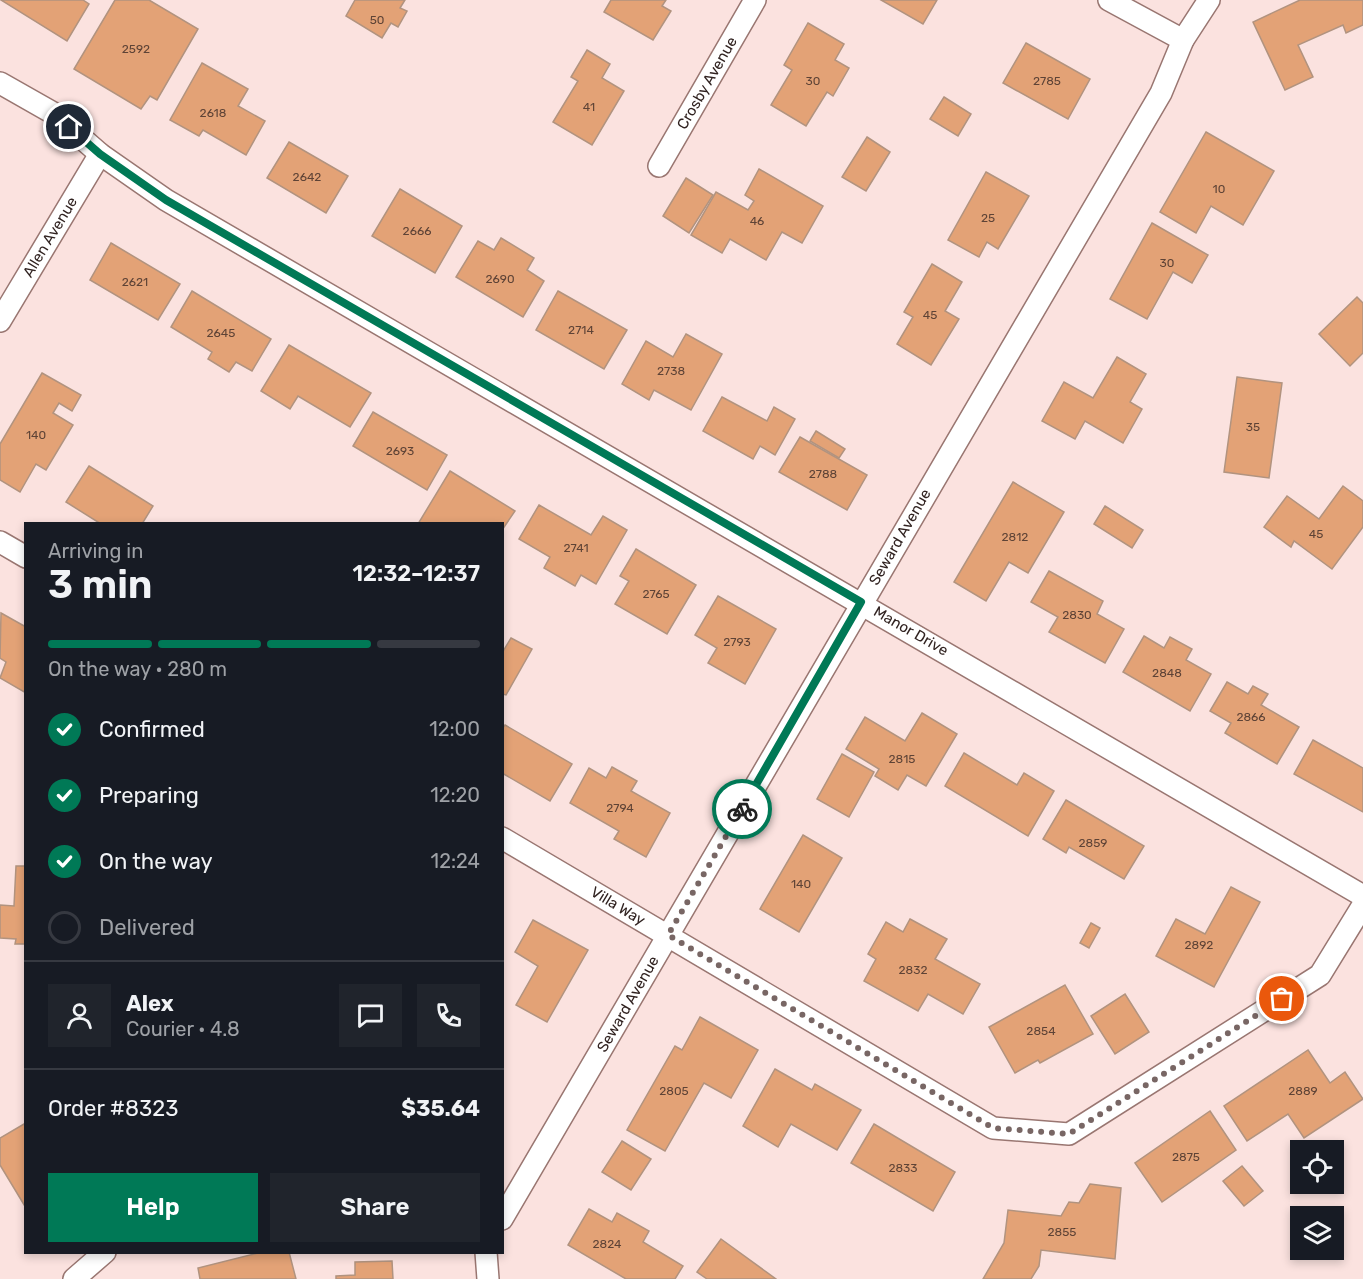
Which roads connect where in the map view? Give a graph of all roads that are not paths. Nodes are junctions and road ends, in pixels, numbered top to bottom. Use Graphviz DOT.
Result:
graph roads {
  1 [pos="755,0"];
  2 [pos="1109,0"];
  3 [pos="1209,0"];
  4 [pos="1183,40"];
  5 [pos="0,83"];
  6 [pos="100,154"];
  7 [pos="659,166"];
  8 [pos="0,321"];
  9 [pos="0,542"];
  10 [pos="24,556"];
  11 [pos="861,602"];
  12 [pos="504,839"];
  13 [pos="1363,896"];
  14 [pos="1363,905"];
  15 [pos="668,935"];
  16 [pos="504,1216"];
  17 [pos="103,1254"];
  18 [pos="74,1279"];
  1 -- 7 [label="street, Crosby Avenue"];
  2 -- 4 [label="street"];
  3 -- 4 [label="street, Seward Avenue"];
  4 -- 11 [label="street, Seward Avenue"];
  5 -- 6 [label="street, Manor Drive"];
  6 -- 8 [label="street, Allen Avenue"];
  6 -- 11 [label="street, Manor Drive"];
  9 -- 10 [label="street"];
  11 -- 13 [label="street, Manor Drive"];
  11 -- 15 [label="street, Seward Avenue"];
  12 -- 15 [label="street, Villa Way"];
  14 -- 15 [label="street, Villa Way"];
  15 -- 16 [label="street, Seward Avenue"];
  17 -- 18 [label="street"];
}
